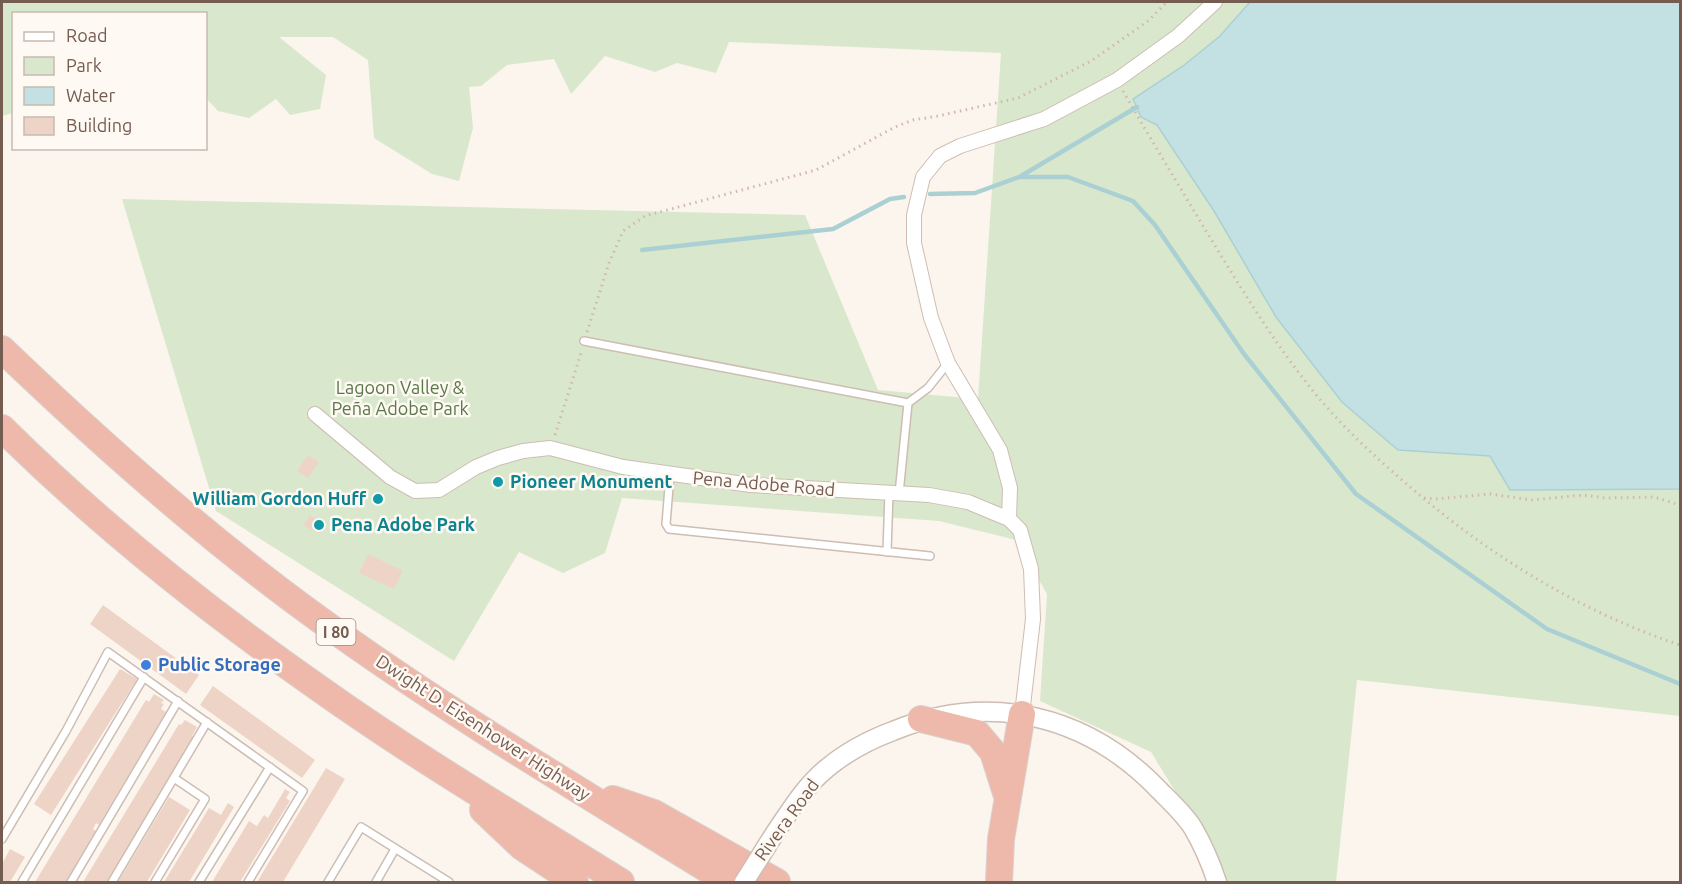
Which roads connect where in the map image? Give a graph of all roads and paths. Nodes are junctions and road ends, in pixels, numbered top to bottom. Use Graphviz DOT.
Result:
graph roads {
  1 [pos="1167,2"];
  2 [pos="1215,2"];
  3 [pos="1129,101"];
  4 [pos="584,340"];
  5 [pos="2,349"];
  6 [pos="948,363"];
  7 [pos="908,403"];
  8 [pos="315,414"];
  9 [pos="2,428"];
  10 [pos="550,448"];
  11 [pos="670,475"];
  12 [pos="894,493"];
  13 [pos="1422,498"];
  14 [pos="1680,505"];
  15 [pos="1009,519"];
  16 [pos="887,552"];
  17 [pos="930,556"];
  18 [pos="1680,645"];
  19 [pos="144,677"];
  20 [pos="178,701"];
  21 [pos="1022,714"];
  22 [pos="921,720"];
  23 [pos="207,722"];
  24 [pos="270,767"];
  25 [pos="444,772"];
  26 [pos="174,778"];
  27 [pos="564,782"];
  28 [pos="1008,797"];
  29 [pos="2,839"];
  30 [pos="1001,839"];
  31 [pos="395,849"];
  32 [pos="21,882"];
  33 [pos="71,882"];
  34 [pos="112,882"];
  35 [pos="155,882"];
  36 [pos="199,882"];
  37 [pos="248,882"];
  38 [pos="328,882"];
  39 [pos="376,882"];
  40 [pos="449,882"];
  41 [pos="575,882"];
  42 [pos="621,882"];
  43 [pos="728,882"];
  44 [pos="744,882"];
  45 [pos="777,882"];
  46 [pos="986,882"];
  47 [pos="999,882"];
  48 [pos="1217,882"];
  1 -- 4 [label="path"];
  2 -- 6 [label="street"];
  3 -- 13 [label="path"];
  4 -- 7 [label="lane"];
  4 -- 10 [label="path"];
  5 -- 27 [label="highway, Dwight D. Eisenhower Highway / I 80"];
  6 -- 7 [label="lane"];
  6 -- 15 [label="street"];
  7 -- 12 [label="lane"];
  8 -- 10 [label="street, Pena Adobe Road"];
  9 -- 25 [label="highway"];
  10 -- 11 [label="street, Pena Adobe Road"];
  11 -- 12 [label="street, Pena Adobe Road"];
  11 -- 16 [label="lane"];
  12 -- 15 [label="street, Pena Adobe Road"];
  12 -- 16 [label="lane"];
  13 -- 14 [label="path"];
  13 -- 18 [label="path"];
  15 -- 21 [label="street"];
  16 -- 17 [label="lane"];
  19 -- 20 [label="lane"];
  19 -- 29 [label="lane"];
  19 -- 32 [label="lane"];
  20 -- 23 [label="lane"];
  20 -- 33 [label="lane"];
  21 -- 22 [label="street, Rivera Road"];
  21 -- 28 [label="highway"];
  21 -- 48 [label="street, Rivera Road"];
  22 -- 28 [label="highway"];
  22 -- 44 [label="street, Rivera Road, bridge"];
  23 -- 24 [label="lane"];
  23 -- 26 [label="lane"];
  24 -- 36 [label="lane"];
  24 -- 37 [label="lane"];
  25 -- 41 [label="highway"];
  25 -- 42 [label="highway"];
  26 -- 34 [label="lane"];
  26 -- 35 [label="lane"];
  27 -- 43 [label="highway, Dwight D. Eisenhower Highway / I 80"];
  27 -- 45 [label="highway"];
  28 -- 30 [label="highway"];
  30 -- 46 [label="highway"];
  30 -- 47 [label="highway"];
  31 -- 38 [label="lane"];
  31 -- 39 [label="lane"];
  31 -- 40 [label="lane"];
}
